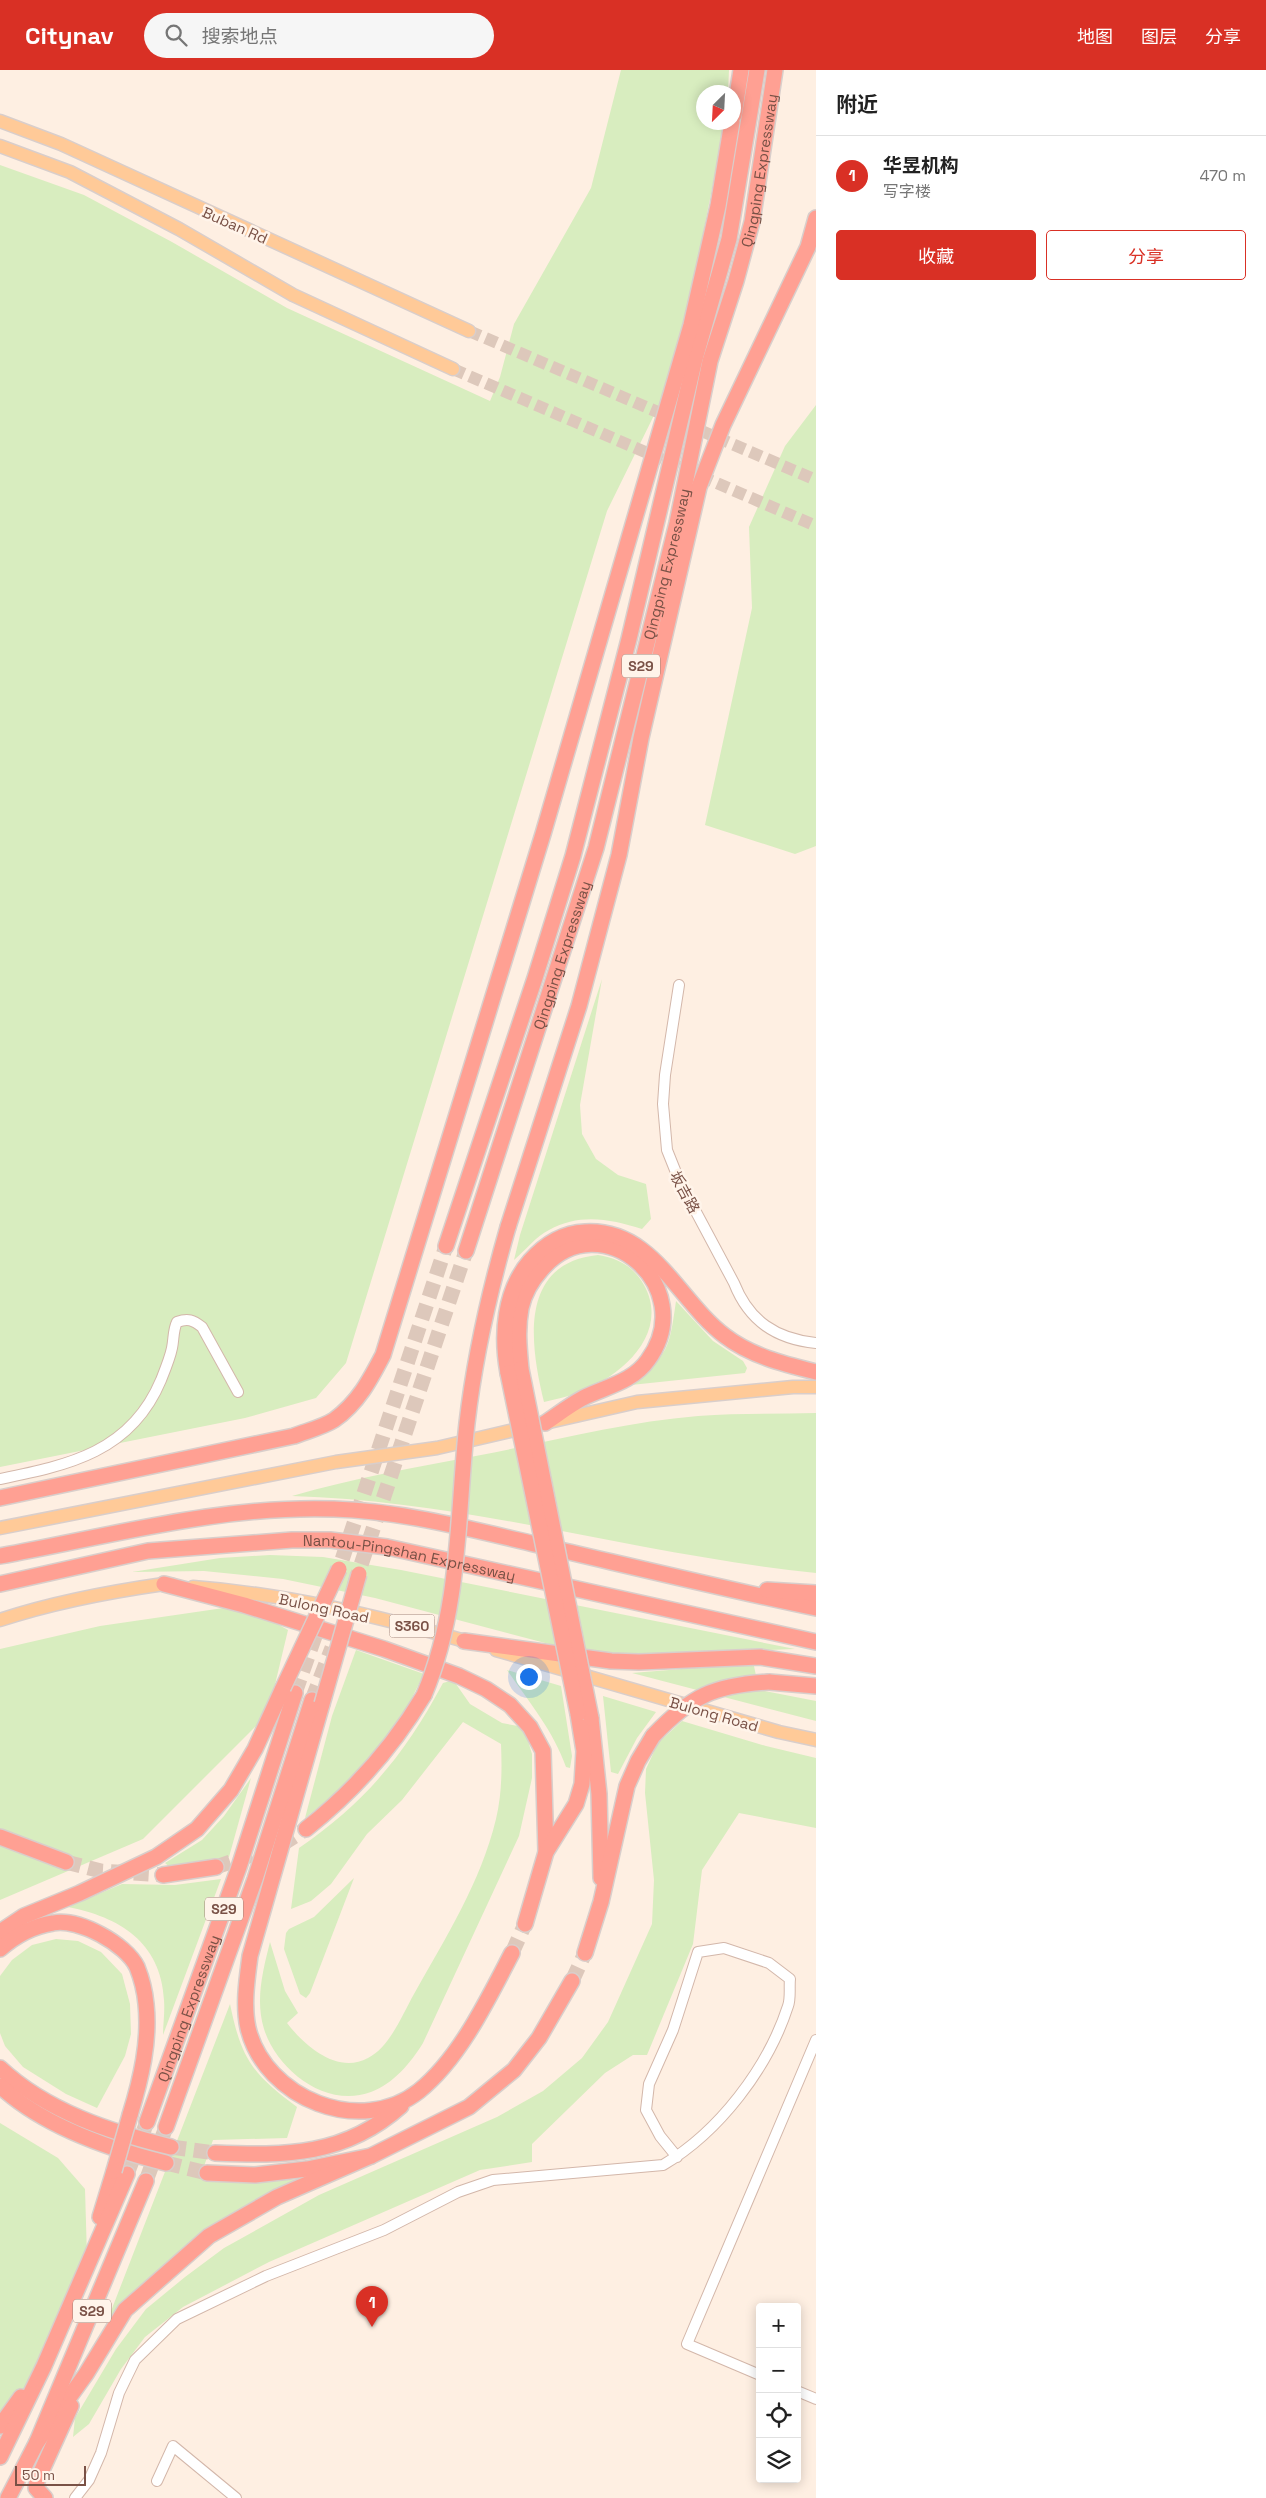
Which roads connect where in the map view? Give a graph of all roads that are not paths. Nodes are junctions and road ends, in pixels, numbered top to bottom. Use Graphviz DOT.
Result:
graph roads {
  1 [pos="741,70"];
  2 [pos="756,70"];
  3 [pos="775,70"];
  4 [pos="739,85"];
  5 [pos="0,121"];
  6 [pos="731,130"];
  7 [pos="0,146"];
  8 [pos="816,218"];
  9 [pos="469,331"];
  10 [pos="453,369"];
  11 [pos="679,985"];
  12 [pos="446,1246"];
  13 [pos="466,1251"];
  14 [pos="816,1343"];
  15 [pos="515,1371"];
  16 [pos="816,1372"];
  17 [pos="816,1388"];
  18 [pos="238,1392"];
  19 [pos="545,1423"];
  20 [pos="0,1478"];
  21 [pos="0,1498"];
  22 [pos="0,1528"];
  23 [pos="0,1556"];
  24 [pos="339,1569"];
  25 [pos="359,1574"];
  26 [pos="691,1581"];
  27 [pos="0,1584"];
  28 [pos="164,1584"];
  29 [pos="816,1593"];
  30 [pos="816,1608"];
  31 [pos="0,1620"];
  32 [pos="464,1641"];
  33 [pos="816,1642"];
  34 [pos="816,1666"];
  35 [pos="769,1682"];
  36 [pos="816,1686"];
  37 [pos="289,1691"];
  38 [pos="816,1693"];
  39 [pos="317,1702"];
  40 [pos="585,1716"];
  41 [pos="816,1740"];
  42 [pos="306,1829"];
  43 [pos="0,1837"];
  44 [pos="546,1852"];
  45 [pos="66,1862"];
  46 [pos="216,1868"];
  47 [pos="163,1875"];
  48 [pos="601,1902"];
  49 [pos="525,1924"];
  50 [pos="0,1932"];
  51 [pos="0,1949"];
  52 [pos="512,1952"];
  53 [pos="585,1953"];
  54 [pos="572,1981"];
  55 [pos="816,2040"];
  56 [pos="0,2068"];
  57 [pos="0,2086"];
  58 [pos="420,2090"];
  59 [pos="147,2122"];
  60 [pos="166,2127"];
  61 [pos="170,2147"];
  62 [pos="215,2153"];
  63 [pos="372,2156"];
  64 [pos="677,2157"];
  65 [pos="166,2163"];
  66 [pos="207,2173"];
  67 [pos="146,2181"];
  68 [pos="44,2366"];
  69 [pos="756,2373"];
  70 [pos="86,2374"];
  71 [pos="801,2393"];
  72 [pos="816,2399"];
  73 [pos="0,2426"];
  74 [pos="37,2442"];
  75 [pos="0,2457"];
  76 [pos="157,2480"];
  77 [pos="8,2498"];
  78 [pos="45,2498"];
  79 [pos="75,2498"];
  80 [pos="236,2498"];
  1 -- 4 [label="highway"];
  2 -- 12 [label="highway, Qingping Expressway / S29"];
  3 -- 13 [label="highway, Qingping Expressway / S29"];
  5 -- 9 [label="main road, Buban Rd"];
  6 -- 21 [label="highway"];
  7 -- 10 [label="main road, Buban Rd"];
  8 -- 42 [label="highway, bridge"];
  11 -- 14 [label="street, 坂吉路"];
  15 -- 16 [label="highway"];
  15 -- 19 [label="highway"];
  15 -- 40 [label="highway, bridge"];
  17 -- 19 [label="main road"];
  18 -- 20 [label="street"];
  19 -- 22 [label="main road"];
  23 -- 26 [label="highway"];
  24 -- 37 [label="highway, bridge"];
  25 -- 39 [label="highway, bridge"];
  26 -- 29 [label="highway"];
  26 -- 30 [label="highway"];
  27 -- 33 [label="highway, Nantou-Pingshan Expressway"];
  28 -- 31 [label="main road, Bulong Road / S360"];
  28 -- 32 [label="main road, Bulong Road / S360"];
  28 -- 44 [label="highway"];
  32 -- 34 [label="highway"];
  32 -- 41 [label="main road, Bulong Road / S360"];
  35 -- 36 [label="highway"];
  35 -- 38 [label="main road"];
  35 -- 48 [label="highway, bridge"];
  37 -- 50 [label="highway"];
  37 -- 59 [label="highway, Qingping Expressway / S29"];
  39 -- 58 [label="highway"];
  39 -- 60 [label="highway, Qingping Expressway / S29"];
  40 -- 44 [label="highway"];
  40 -- 48 [label="highway"];
  43 -- 45 [label="highway"];
  44 -- 49 [label="highway"];
  46 -- 47 [label="highway"];
  48 -- 53 [label="highway"];
  51 -- 68 [label="highway, S29, bridge"];
  52 -- 58 [label="highway"];
  54 -- 63 [label="highway"];
  55 -- 69 [label="street"];
  56 -- 61 [label="highway"];
  57 -- 65 [label="highway"];
  58 -- 62 [label="highway"];
  63 -- 66 [label="highway"];
  63 -- 70 [label="highway"];
  64 -- 64 [label="street"];
  64 -- 79 [label="street"];
  67 -- 74 [label="highway, S29"];
  68 -- 73 [label="highway"];
  68 -- 75 [label="highway, S29"];
  70 -- 74 [label="highway"];
  70 -- 78 [label="highway"];
  71 -- 72 [label="street"];
  74 -- 77 [label="highway, S29"];
  76 -- 80 [label="street"];
}
